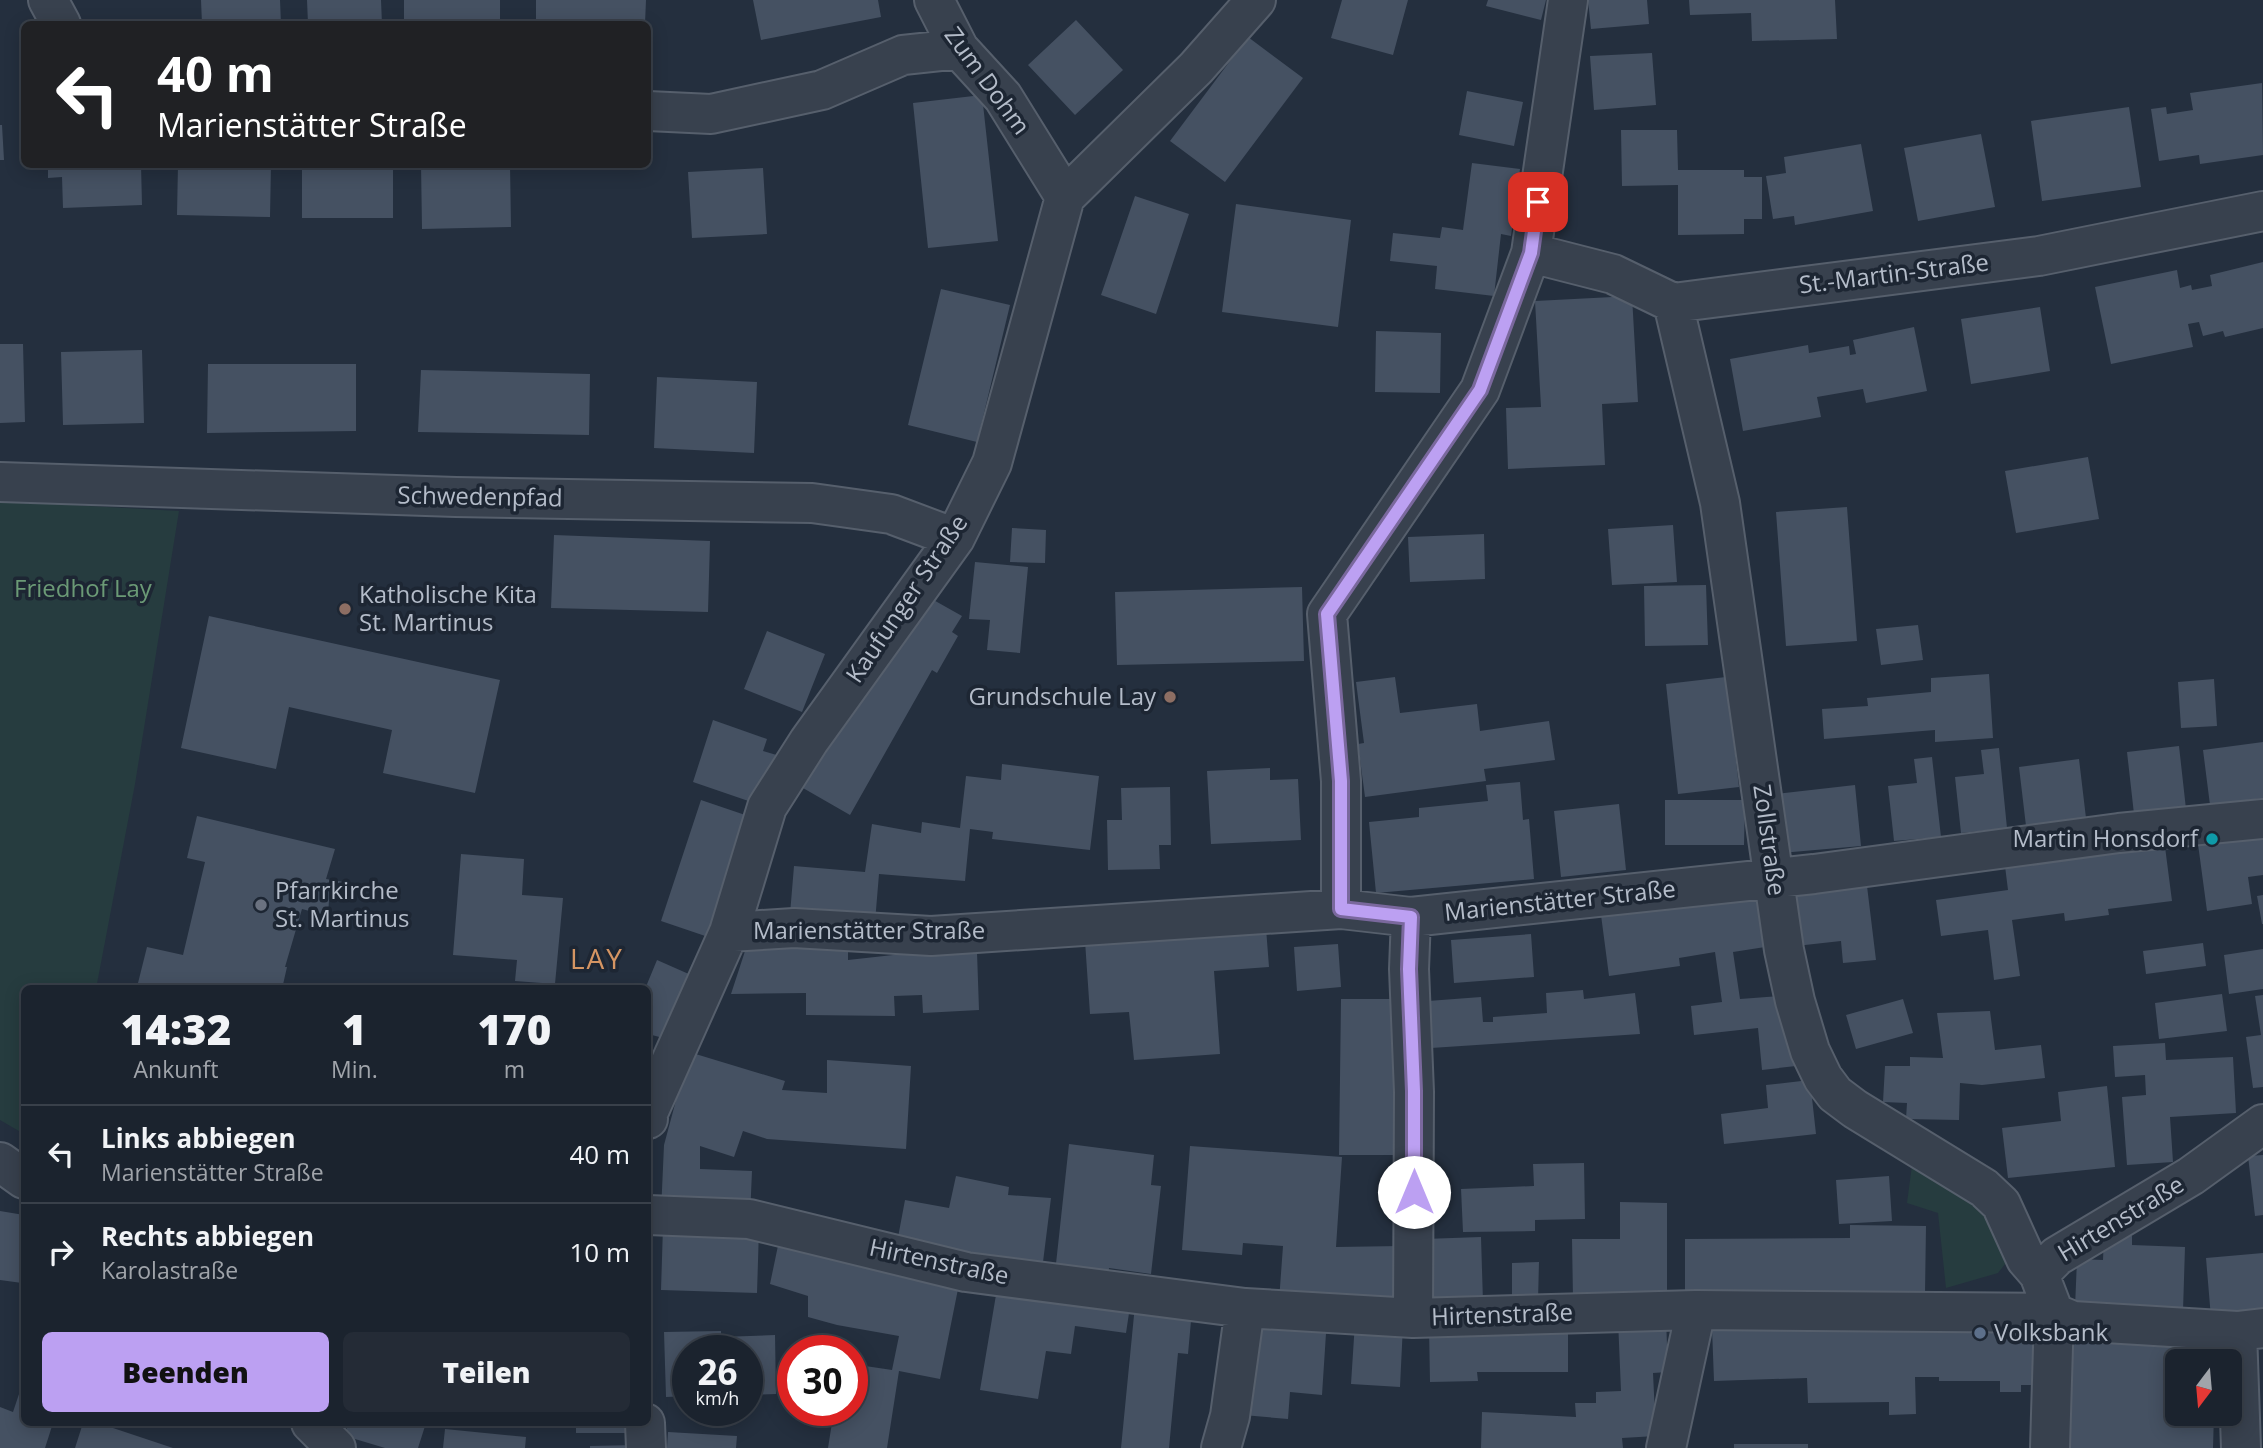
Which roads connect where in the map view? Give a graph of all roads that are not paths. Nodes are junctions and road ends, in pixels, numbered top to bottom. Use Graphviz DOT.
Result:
graph roads {
  1 [pos="48,0"];
  2 [pos="934,0"];
  3 [pos="1256,0"];
  4 [pos="1568,0"];
  5 [pos="59,21"];
  6 [pos="959,49"];
  7 [pos="651,111"];
  8 [pos="1065,197"];
  9 [pos="2263,211"];
  10 [pos="1531,253"];
  11 [pos="1673,303"];
  12 [pos="0,482"];
  13 [pos="954,538"];
  14 [pos="2263,819"];
  15 [pos="1774,878"];
  16 [pos="1341,909"];
  17 [pos="1411,917"];
  18 [pos="729,932"];
  19 [pos="651,1106"];
  20 [pos="2263,1124"];
  21 [pos="0,1162"];
  22 [pos="21,1178"];
  23 [pos="651,1215"];
  24 [pos="2039,1274"];
  25 [pos="1245,1308"];
  26 [pos="1696,1310"];
  27 [pos="2054,1313"];
  28 [pos="1413,1318"];
  29 [pos="2250,1330"];
  30 [pos="314,1426"];
  31 [pos="645,1426"];
  32 [pos="336,1448"];
  33 [pos="646,1448"];
  34 [pos="1222,1448"];
  35 [pos="1666,1448"];
  36 [pos="2050,1448"];
  37 [pos="2241,1448"];
  1 -- 5 [label="street"];
  2 -- 6 [label="street, Zum Dohm"];
  3 -- 8 [label="street"];
  4 -- 10 [label="street"];
  6 -- 7 [label="street"];
  6 -- 8 [label="street, Zum Dohm"];
  8 -- 13 [label="street, Kaufunger Straße"];
  9 -- 11 [label="street, St.-Martin-Straße"];
  10 -- 11 [label="street"];
  10 -- 16 [label="street"];
  11 -- 15 [label="street, Zollstraße"];
  12 -- 13 [label="street, Schwedenpfad"];
  13 -- 18 [label="street, Kaufunger Straße"];
  14 -- 15 [label="street, Marienstätter Straße"];
  15 -- 17 [label="street, Marienstätter Straße"];
  15 -- 24 [label="street, Zollstraße"];
  16 -- 17 [label="street, Marienstätter Straße"];
  16 -- 18 [label="street, Marienstätter Straße"];
  17 -- 28 [label="street"];
  18 -- 19 [label="street, Kaufunger Straße"];
  20 -- 24 [label="street, Hirtenstraße"];
  21 -- 22 [label="street"];
  23 -- 25 [label="street, Hirtenstraße"];
  24 -- 27 [label="street, Hirtenstraße"];
  25 -- 28 [label="street, Hirtenstraße"];
  25 -- 34 [label="street"];
  26 -- 27 [label="street, Hirtenstraße"];
  26 -- 28 [label="street, Hirtenstraße"];
  26 -- 35 [label="street"];
  27 -- 29 [label="street"];
  27 -- 36 [label="street"];
  29 -- 37 [label="street"];
  30 -- 32 [label="street"];
  31 -- 33 [label="street"];
}
